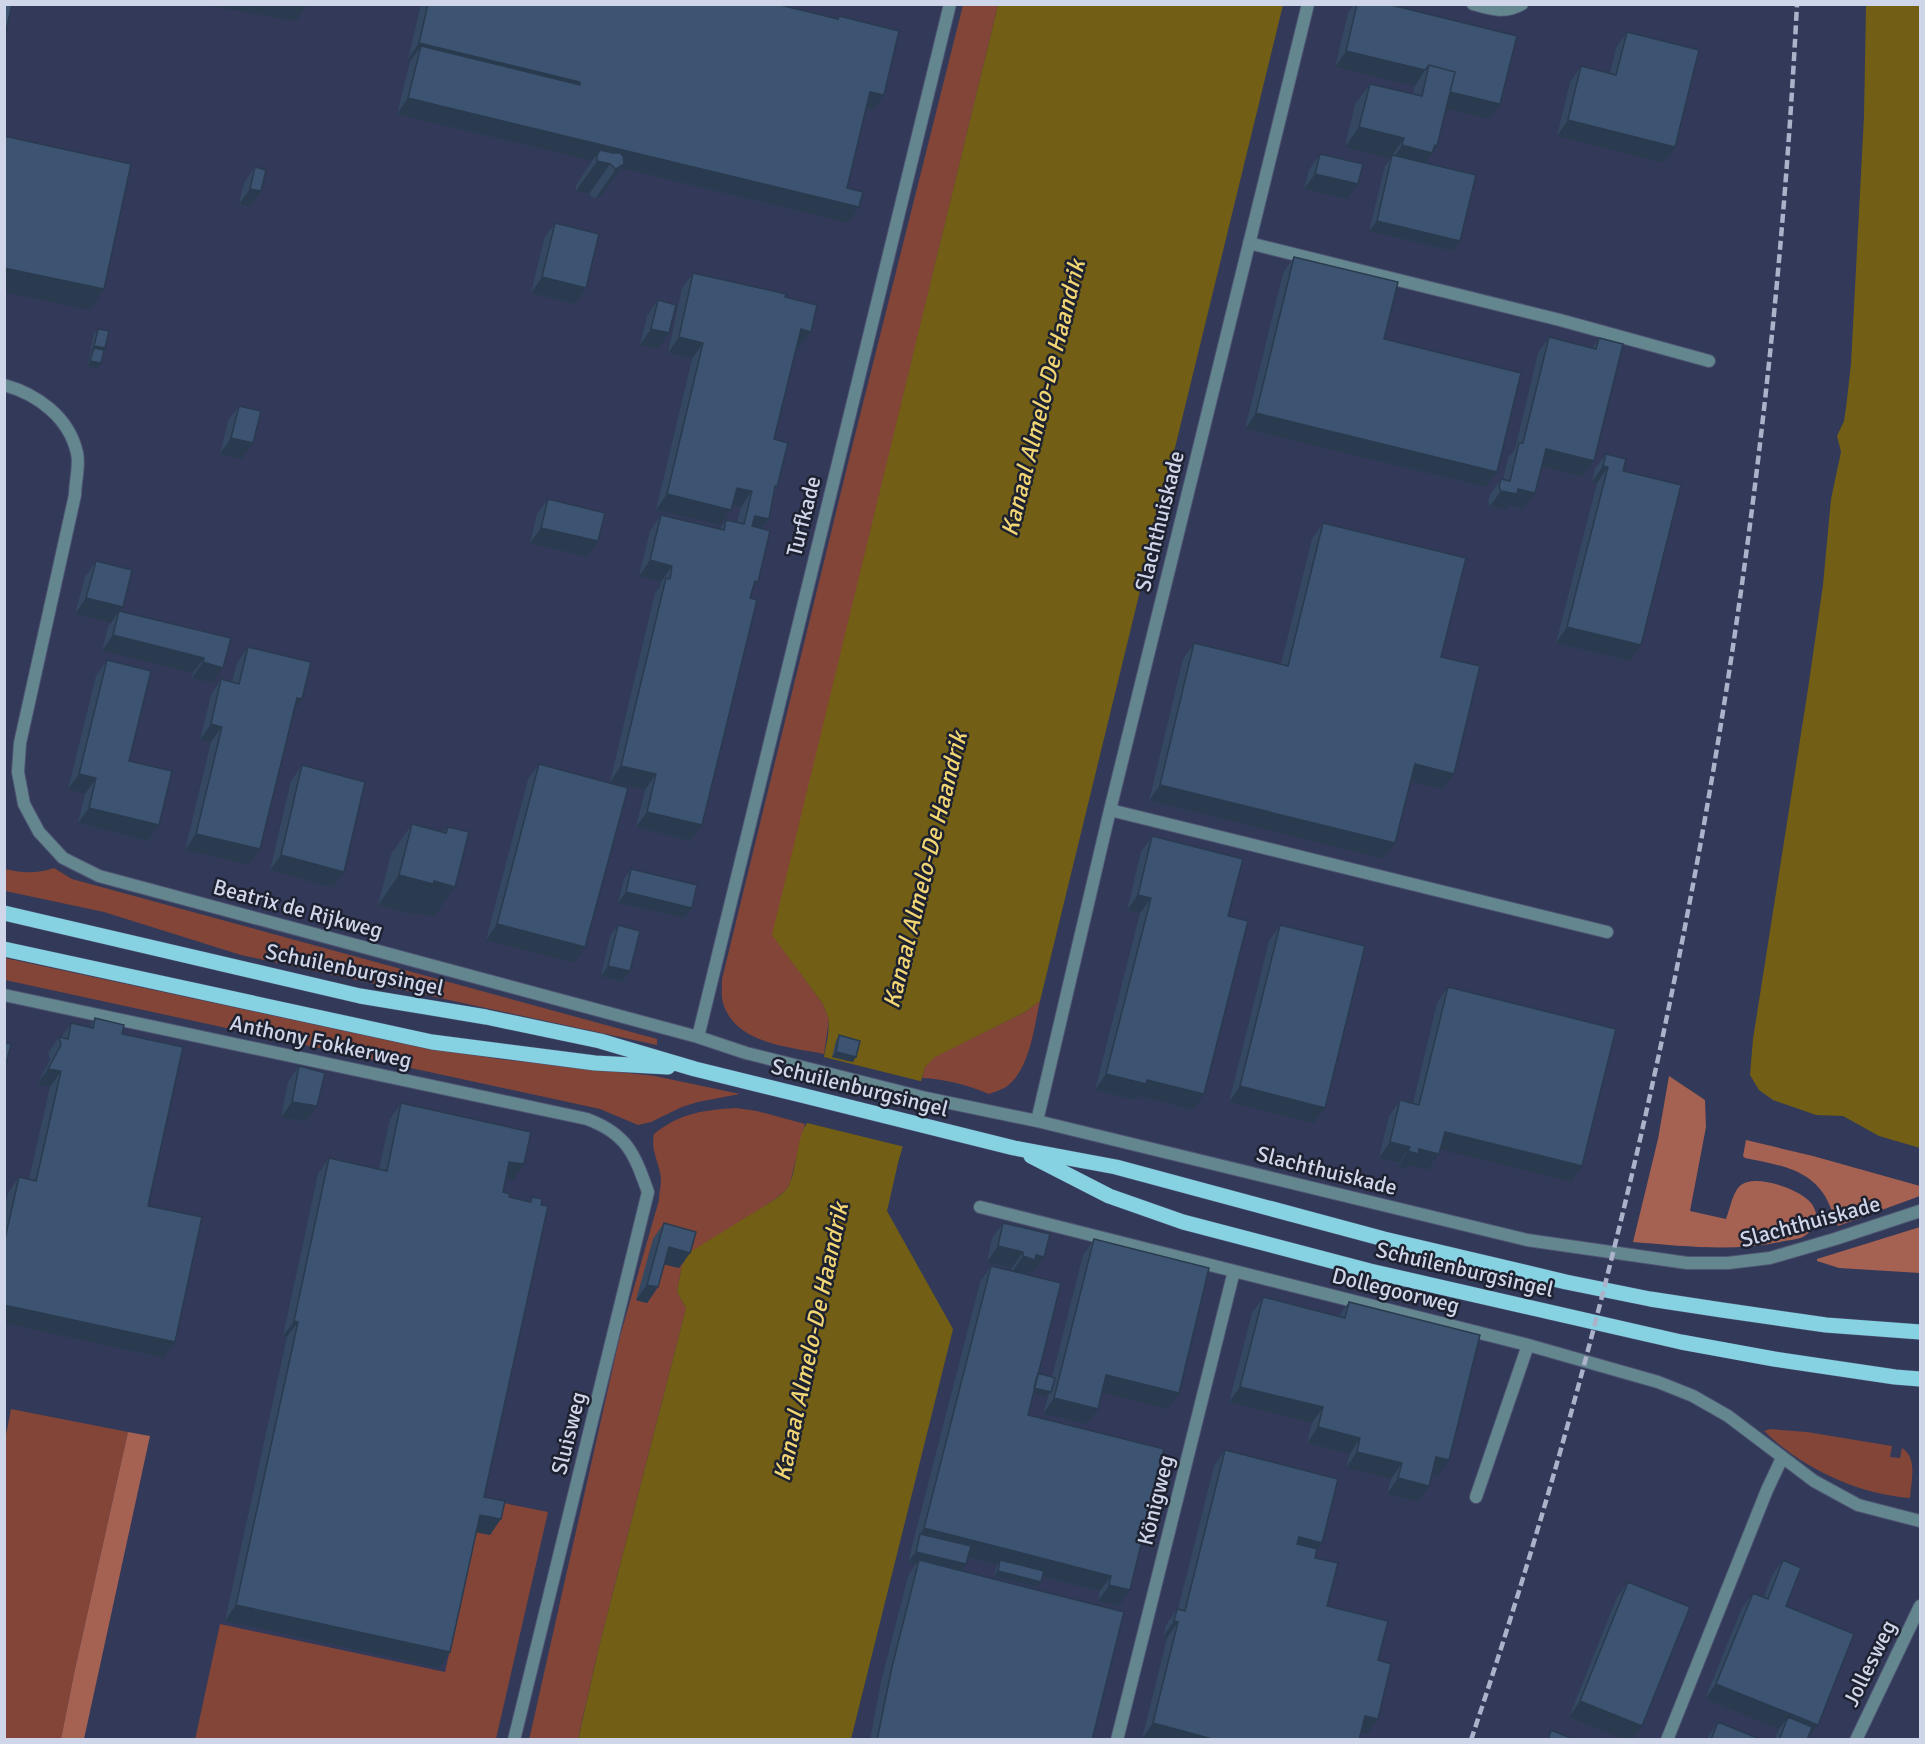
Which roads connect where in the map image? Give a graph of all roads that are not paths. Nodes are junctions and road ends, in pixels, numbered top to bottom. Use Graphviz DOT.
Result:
graph roads {
  1 [pos="950,4"];
  2 [pos="1308,4"];
  3 [pos="1473,4"];
  4 [pos="1522,4"];
  5 [pos="1249,243"];
  6 [pos="1709,361"];
  7 [pos="4,384"];
  8 [pos="1110,810"];
  9 [pos="4,913"];
  10 [pos="1607,932"];
  11 [pos="4,949"];
  12 [pos="4,995"];
  13 [pos="698,1037"];
  14 [pos="695,1069"];
  15 [pos="1037,1121"];
  16 [pos="623,1141"];
  17 [pos="1014,1148"];
  18 [pos="980,1207"];
  19 [pos="1920,1211"];
  20 [pos="1234,1270"];
  21 [pos="1920,1332"];
  22 [pos="1528,1345"];
  23 [pos="1920,1379"];
  24 [pos="1782,1458"];
  25 [pos="1476,1497"];
  26 [pos="1920,1521"];
  27 [pos="1920,1605"];
  28 [pos="514,1740"];
  29 [pos="1117,1740"];
  30 [pos="1667,1740"];
  31 [pos="1856,1740"];
  1 -- 13 [label="street, Turfkade"];
  2 -- 5 [label="street, Slachthuiskade"];
  3 -- 4 [label="street"];
  5 -- 6 [label="street"];
  5 -- 8 [label="street, Slachthuiskade"];
  7 -- 13 [label="street, Beatrix de Rijkweg"];
  8 -- 10 [label="street"];
  8 -- 15 [label="street, Slachthuiskade"];
  9 -- 14 [label="main road, Schuilenburgsingel"];
  11 -- 14 [label="main road, Schuilenburgsingel"];
  12 -- 16 [label="street, Anthony Fokkerweg"];
  13 -- 15 [label="street, Beatrix de Rijkweg"];
  14 -- 17 [label="main road, Schuilenburgsingel"];
  15 -- 19 [label="street, Slachthuiskade"];
  16 -- 28 [label="street, Sluisweg"];
  17 -- 21 [label="main road, Schuilenburgsingel"];
  17 -- 23 [label="main road, Schuilenburgsingel"];
  18 -- 20 [label="street, Dollegoorweg"];
  20 -- 22 [label="street, Dollegoorweg"];
  20 -- 29 [label="street, Königweg"];
  22 -- 24 [label="street, Dollegoorweg"];
  22 -- 25 [label="street"];
  24 -- 26 [label="street, Dollegoorweg"];
  24 -- 30 [label="street"];
  27 -- 31 [label="street, Jollesweg"];
}
